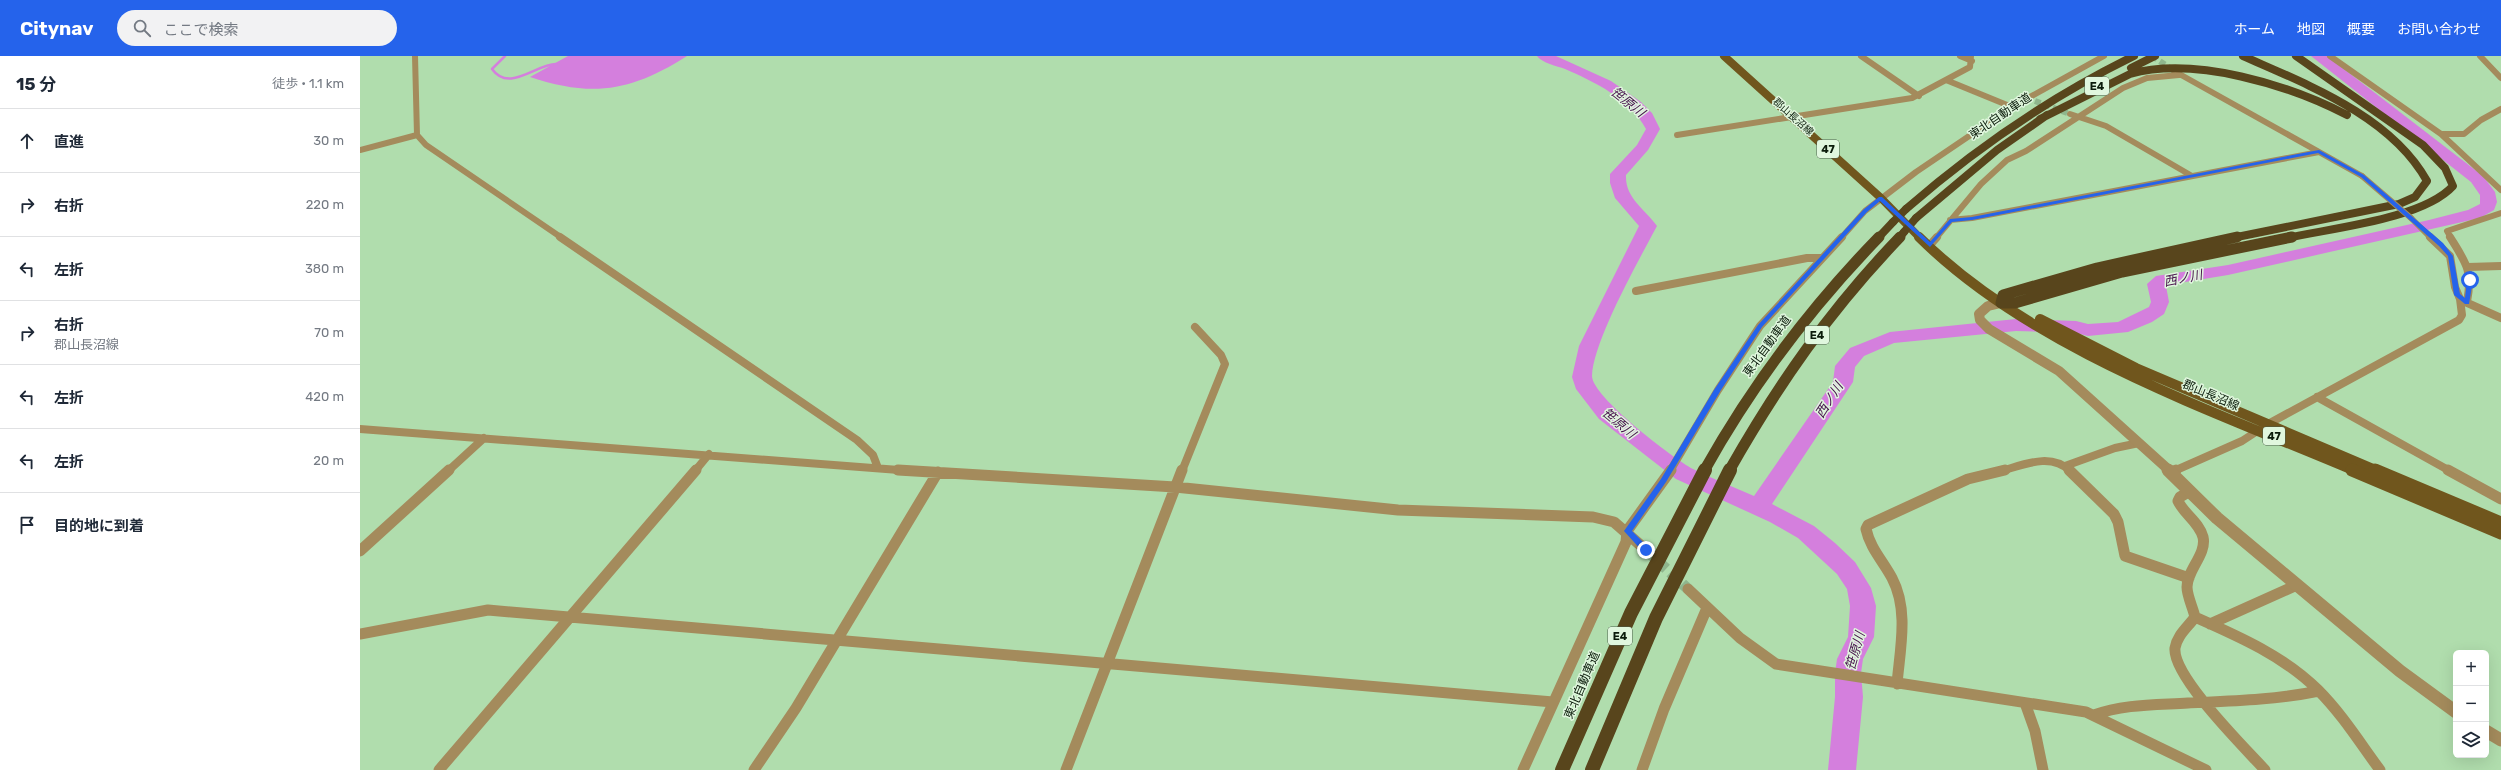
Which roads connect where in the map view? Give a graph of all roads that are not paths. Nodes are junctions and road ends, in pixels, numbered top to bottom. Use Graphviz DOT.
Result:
graph roads {
  1 [pos="415,56"];
  2 [pos="1724,56"];
  3 [pos="1861,56"];
  4 [pos="1960,56"];
  5 [pos="2104,56"];
  6 [pos="2123,56"];
  7 [pos="2134,56"];
  8 [pos="2155,56"];
  9 [pos="2244,56"];
  10 [pos="2253,56"];
  11 [pos="2296,56"];
  12 [pos="2330,56"];
  13 [pos="2480,56"];
  14 [pos="1972,59"];
  15 [pos="2170,68"];
  16 [pos="2179,75"];
  17 [pos="2501,78"];
  18 [pos="1946,80"];
  19 [pos="2079,84"];
  20 [pos="1919,96"];
  21 [pos="2026,98"];
  22 [pos="2035,101"];
  23 [pos="2012,107"];
  24 [pos="2501,109"];
  25 [pos="2070,114"];
  26 [pos="1792,117"];
  27 [pos="2080,117"];
  28 [pos="2040,119"];
  29 [pos="2441,134"];
  30 [pos="417,135"];
  31 [pos="1677,135"];
  32 [pos="2399,144"];
  33 [pos="360,150"];
  34 [pos="2319,152"];
  35 [pos="2192,176"];
  36 [pos="2501,190"];
  37 [pos="2449,191"];
  38 [pos="1880,198"];
  39 [pos="2501,213"];
  40 [pos="1950,220"];
  41 [pos="1930,245"];
  42 [pos="1821,258"];
  43 [pos="2501,266"];
  44 [pos="2468,267"];
  45 [pos="1636,291"];
  46 [pos="2002,299"];
  47 [pos="2463,301"];
  48 [pos="2015,303"];
  49 [pos="2501,318"];
  50 [pos="1195,328"];
  51 [pos="2317,397"];
  52 [pos="2264,427"];
  53 [pos="360,428"];
  54 [pos="484,438"];
  55 [pos="2139,443"];
  56 [pos="709,454"];
  57 [pos="2065,466"];
  58 [pos="878,468"];
  59 [pos="938,472"];
  60 [pos="2171,472"];
  61 [pos="1175,487"];
  62 [pos="2190,491"];
  63 [pos="2501,499"];
  64 [pos="2501,523"];
  65 [pos="1627,531"];
  66 [pos="2501,533"];
  67 [pos="1646,550"];
  68 [pos="360,551"];
  69 [pos="2189,578"];
  70 [pos="2297,585"];
  71 [pos="1688,589"];
  72 [pos="1707,608"];
  73 [pos="570,617"];
  74 [pos="2195,617"];
  75 [pos="2210,624"];
  76 [pos="360,634"];
  77 [pos="838,640"];
  78 [pos="1107,663"];
  79 [pos="1893,684"];
  80 [pos="2319,691"];
  81 [pos="2205,701"];
  82 [pos="1553,702"];
  83 [pos="2025,703"];
  84 [pos="2453,710"];
  85 [pos="2094,715"];
  86 [pos="2489,733"];
  87 [pos="2501,740"];
  88 [pos="439,770"];
  89 [pos="754,770"];
  90 [pos="1066,770"];
  91 [pos="1522,770"];
  92 [pos="1562,770"];
  93 [pos="1592,770"];
  94 [pos="1642,770"];
  95 [pos="2043,770"];
  96 [pos="2206,770"];
  97 [pos="2265,770"];
  98 [pos="2380,770"];
  1 -- 30 [label="street"];
  2 -- 26 [label="main road, 郡山長沼線 / 47"];
  3 -- 20 [label="street"];
  4 -- 14 [label="street"];
  5 -- 21 [label="street"];
  6 -- 19 [label="highway"];
  7 -- 19 [label="highway, 東北自動車道 / E4"];
  8 -- 28 [label="highway, 東北自動車道 / E4"];
  9 -- 32 [label="highway"];
  10 -- 37 [label="highway"];
  11 -- 37 [label="highway"];
  12 -- 29 [label="street"];
  13 -- 17 [label="street"];
  14 -- 18 [label="street"];
  15 -- 16 [label="street"];
  16 -- 27 [label="street"];
  16 -- 34 [label="street"];
  18 -- 20 [label="street"];
  18 -- 23 [label="street"];
  19 -- 92 [label="highway, 東北自動車道 / E4, bridge"];
  20 -- 26 [label="street"];
  21 -- 22 [label="street"];
  21 -- 23 [label="street"];
  23 -- 38 [label="street"];
  24 -- 29 [label="street"];
  25 -- 27 [label="street"];
  26 -- 31 [label="street"];
  26 -- 38 [label="main road, 郡山長沼線 / 47"];
  27 -- 35 [label="street"];
  27 -- 40 [label="street"];
  28 -- 32 [label="highway"];
  28 -- 93 [label="highway, 東北自動車道 / E4, bridge"];
  29 -- 36 [label="street"];
  30 -- 33 [label="street"];
  30 -- 58 [label="street"];
  32 -- 46 [label="highway"];
  34 -- 35 [label="street"];
  34 -- 47 [label="street, bridge"];
  35 -- 40 [label="street"];
  37 -- 48 [label="highway"];
  38 -- 41 [label="main road, 郡山長沼線 / 47"];
  38 -- 42 [label="street"];
  39 -- 44 [label="street"];
  40 -- 41 [label="street"];
  41 -- 46 [label="main road, 郡山長沼線 / 47"];
  42 -- 45 [label="street"];
  42 -- 65 [label="street"];
  43 -- 44 [label="street"];
  44 -- 47 [label="street"];
  46 -- 48 [label="highway"];
  46 -- 52 [label="main road, 郡山長沼線 / 47"];
  46 -- 55 [label="street"];
  47 -- 49 [label="street"];
  47 -- 51 [label="street"];
  48 -- 52 [label="main road, 郡山長沼線 / 47"];
  50 -- 61 [label="street"];
  51 -- 52 [label="street"];
  51 -- 63 [label="street"];
  52 -- 60 [label="street"];
  52 -- 64 [label="main road, 郡山長沼線 / 47"];
  52 -- 66 [label="main road, 郡山長沼線 / 47"];
  53 -- 54 [label="street"];
  54 -- 56 [label="street"];
  54 -- 68 [label="street"];
  55 -- 57 [label="street"];
  55 -- 60 [label="street"];
  56 -- 58 [label="street"];
  56 -- 73 [label="street"];
  57 -- 69 [label="street"];
  57 -- 79 [label="street"];
  58 -- 59 [label="street"];
  59 -- 61 [label="street"];
  59 -- 77 [label="street"];
  60 -- 62 [label="street"];
  61 -- 65 [label="street"];
  61 -- 78 [label="street"];
  62 -- 69 [label="street"];
  62 -- 70 [label="street"];
  65 -- 67 [label="street"];
  65 -- 82 [label="street"];
  69 -- 74 [label="street"];
  70 -- 75 [label="street"];
  70 -- 84 [label="street"];
  71 -- 72 [label="street"];
  72 -- 79 [label="street"];
  72 -- 94 [label="street"];
  73 -- 76 [label="street"];
  73 -- 77 [label="street"];
  73 -- 88 [label="street"];
  74 -- 75 [label="street"];
  74 -- 81 [label="street"];
  75 -- 80 [label="street"];
  77 -- 78 [label="street"];
  77 -- 89 [label="street"];
  78 -- 82 [label="street"];
  78 -- 90 [label="street"];
  79 -- 83 [label="street"];
  80 -- 81 [label="street"];
  80 -- 98 [label="street"];
  81 -- 85 [label="street"];
  81 -- 97 [label="street"];
  82 -- 91 [label="street"];
  83 -- 85 [label="street"];
  83 -- 95 [label="street"];
  85 -- 96 [label="street"];
  86 -- 87 [label="street"];
}
